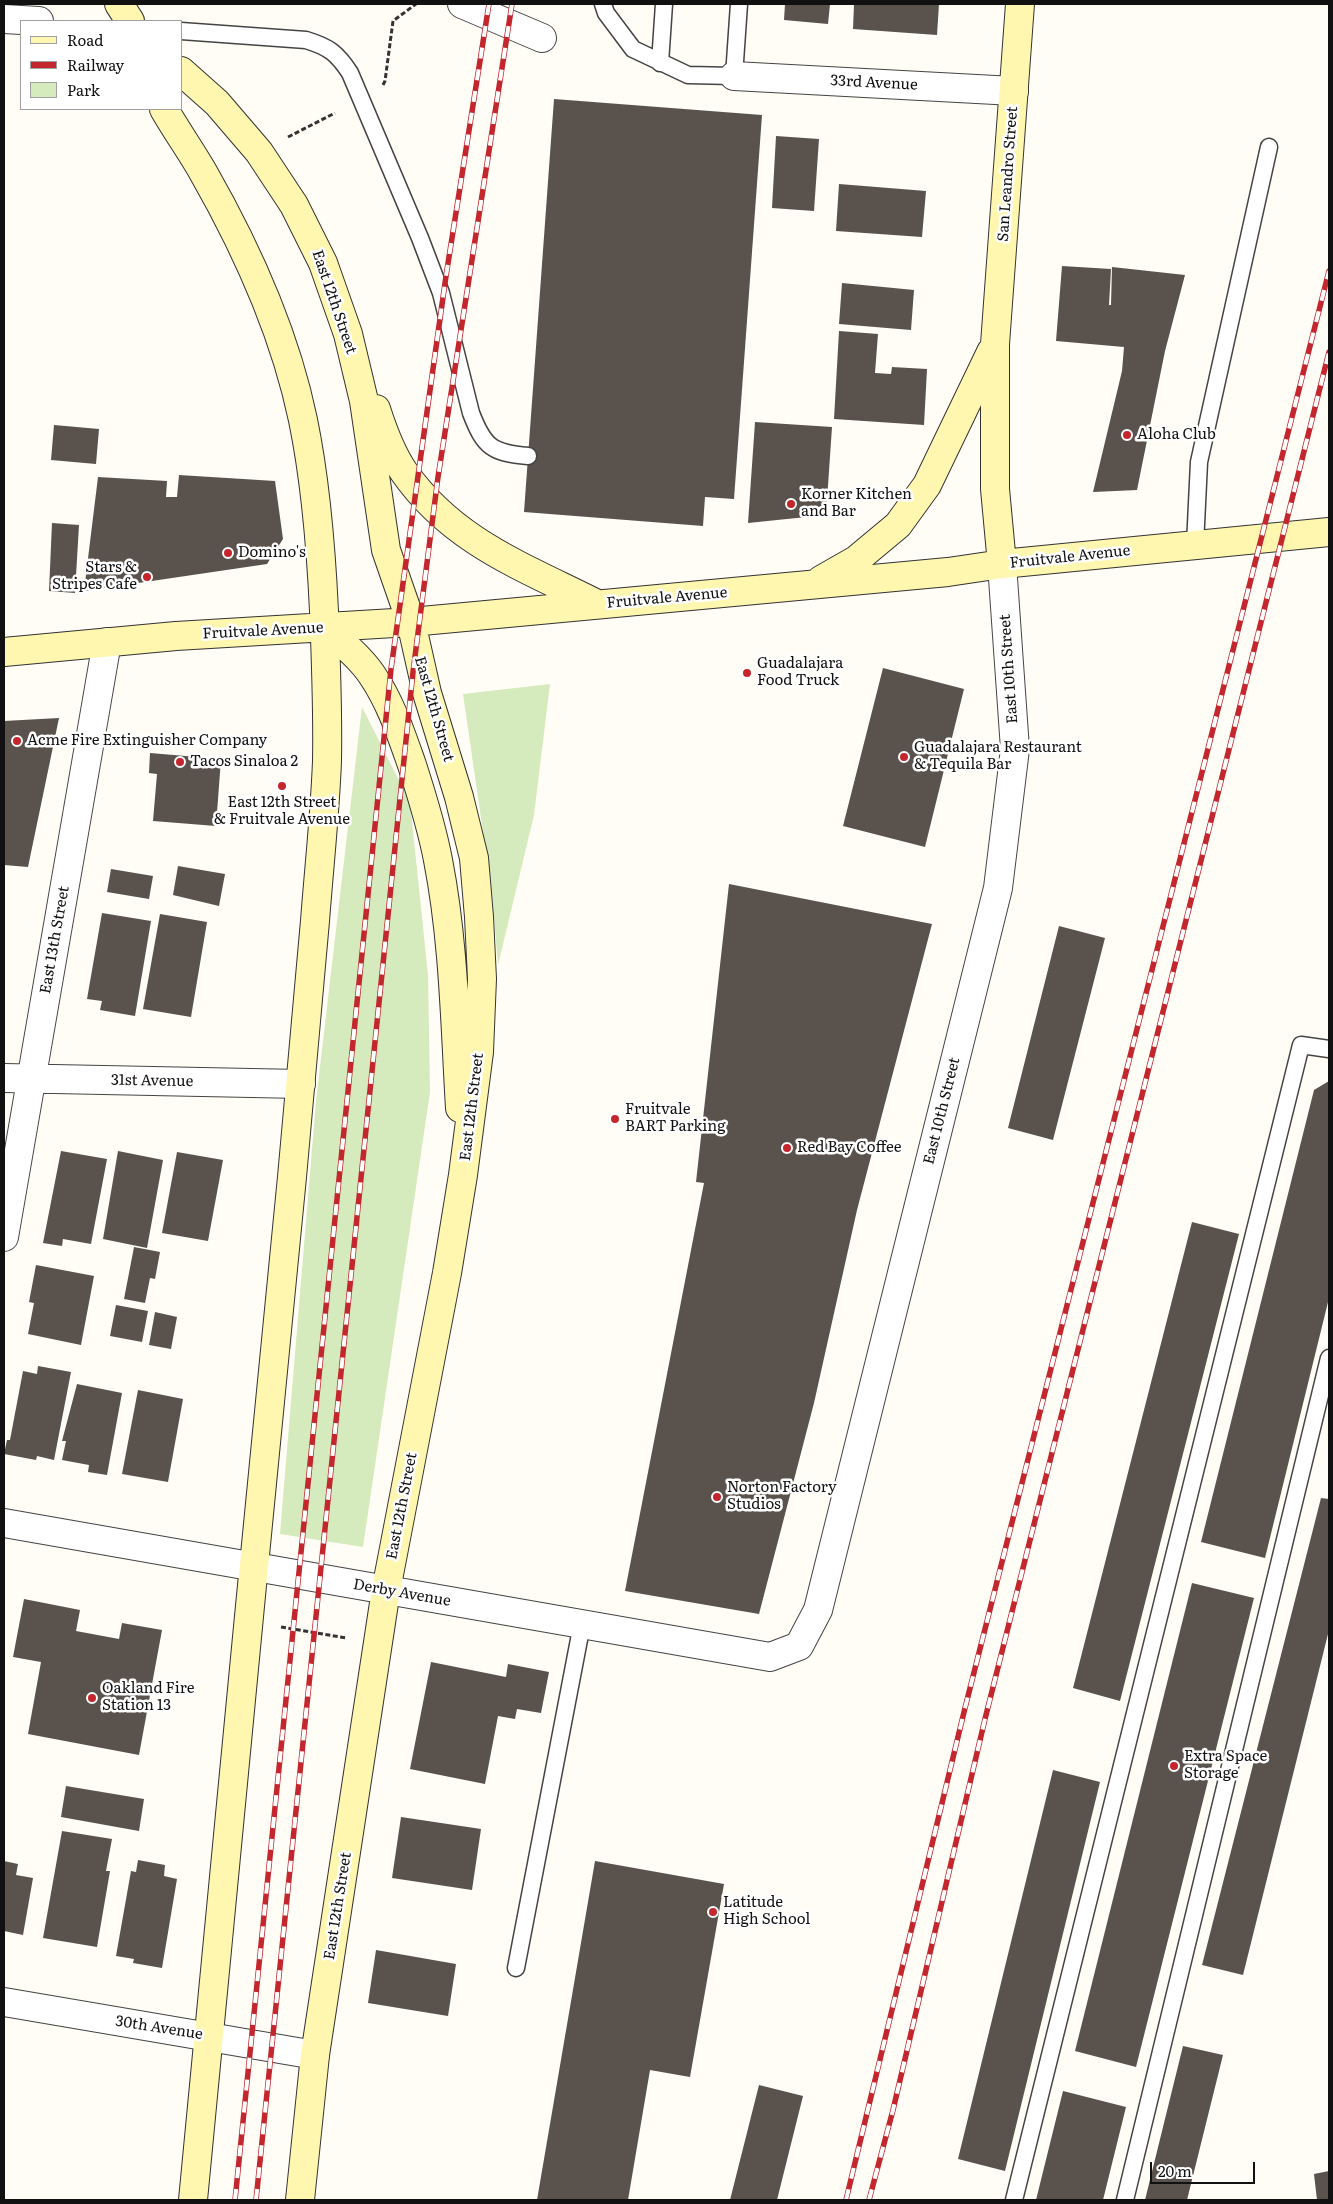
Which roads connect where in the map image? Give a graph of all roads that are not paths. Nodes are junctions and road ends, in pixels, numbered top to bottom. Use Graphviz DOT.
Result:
graph roads {
  1 [pos="120,4"];
  2 [pos="462,4"];
  3 [pos="603,4"];
  4 [pos="664,4"];
  5 [pos="739,4"];
  6 [pos="1020,4"];
  7 [pos="4,19"];
  8 [pos="22,20"];
  9 [pos="129,20"];
  10 [pos="182,30"];
  11 [pos="542,38"];
  12 [pos="660,63"];
  13 [pos="182,72"];
  14 [pos="734,76"];
  15 [pos="1014,91"];
  16 [pos="165,110"];
  17 [pos="1269,147"];
  18 [pos="348,334"];
  19 [pos="995,344"];
  20 [pos="528,456"];
  21 [pos="1329,532"];
  22 [pos="1195,545"];
  23 [pos="1002,564"];
  24 [pos="813,584"];
  25 [pos="597,604"];
  26 [pos="411,622"];
  27 [pos="324,628"];
  28 [pos="107,642"];
  29 [pos="4,652"];
  30 [pos="1329,1049"];
  31 [pos="4,1078"];
  32 [pos="32,1078"];
  33 [pos="301,1084"];
  34 [pos="463,1175"];
  35 [pos="4,1238"];
  36 [pos="1329,1358"];
  37 [pos="4,1522"];
  38 [pos="256,1567"];
  39 [pos="386,1590"];
  40 [pos="582,1624"];
  41 [pos="799,1646"];
  42 [pos="516,1968"];
  43 [pos="4,2002"];
  44 [pos="208,2036"];
  45 [pos="315,2055"];
  46 [pos="193,2200"];
  47 [pos="300,2200"];
  48 [pos="1014,2200"];
  49 [pos="1125,2200"];
  1 -- 9 [label="main road"];
  2 -- 11 [label="street"];
  3 -- 12 [label="lane"];
  4 -- 12 [label="lane"];
  5 -- 14 [label="lane"];
  6 -- 15 [label="main road, San Leandro Street"];
  7 -- 8 [label="street"];
  10 -- 20 [label="lane"];
  12 -- 14 [label="lane"];
  13 -- 18 [label="main road, East 12th Street"];
  14 -- 15 [label="street, 33rd Avenue"];
  15 -- 19 [label="main road, San Leandro Street"];
  16 -- 27 [label="main road"];
  17 -- 22 [label="lane"];
  18 -- 25 [label="main road"];
  18 -- 26 [label="main road, East 12th Street"];
  19 -- 23 [label="main road, San Leandro Street"];
  19 -- 24 [label="main road, San Leandro Street"];
  21 -- 22 [label="main road, Fruitvale Avenue"];
  22 -- 23 [label="main road, Fruitvale Avenue"];
  23 -- 24 [label="main road, Fruitvale Avenue"];
  23 -- 41 [label="street, East 10th Street"];
  24 -- 25 [label="main road, Fruitvale Avenue"];
  25 -- 26 [label="main road, Fruitvale Avenue"];
  26 -- 27 [label="main road, Fruitvale Avenue"];
  26 -- 34 [label="main road, East 12th Street"];
  27 -- 28 [label="main road, Fruitvale Avenue"];
  27 -- 33 [label="main road"];
  27 -- 34 [label="main road"];
  28 -- 29 [label="main road, Fruitvale Avenue"];
  28 -- 32 [label="street, East 13th Street"];
  30 -- 48 [label="lane"];
  31 -- 32 [label="street, 31st Avenue"];
  32 -- 33 [label="street, 31st Avenue"];
  32 -- 35 [label="street, East 13th Street"];
  33 -- 38 [label="main road"];
  34 -- 39 [label="main road, East 12th Street"];
  36 -- 49 [label="lane"];
  37 -- 38 [label="street, Derby Avenue"];
  38 -- 39 [label="street, Derby Avenue"];
  38 -- 44 [label="main road"];
  39 -- 40 [label="street, Derby Avenue"];
  39 -- 45 [label="main road, East 12th Street"];
  40 -- 41 [label="street, Derby Avenue"];
  40 -- 42 [label="lane"];
  43 -- 44 [label="street, 30th Avenue"];
  44 -- 45 [label="street, 30th Avenue"];
  44 -- 46 [label="main road"];
  45 -- 47 [label="main road, East 12th Street"];
}
